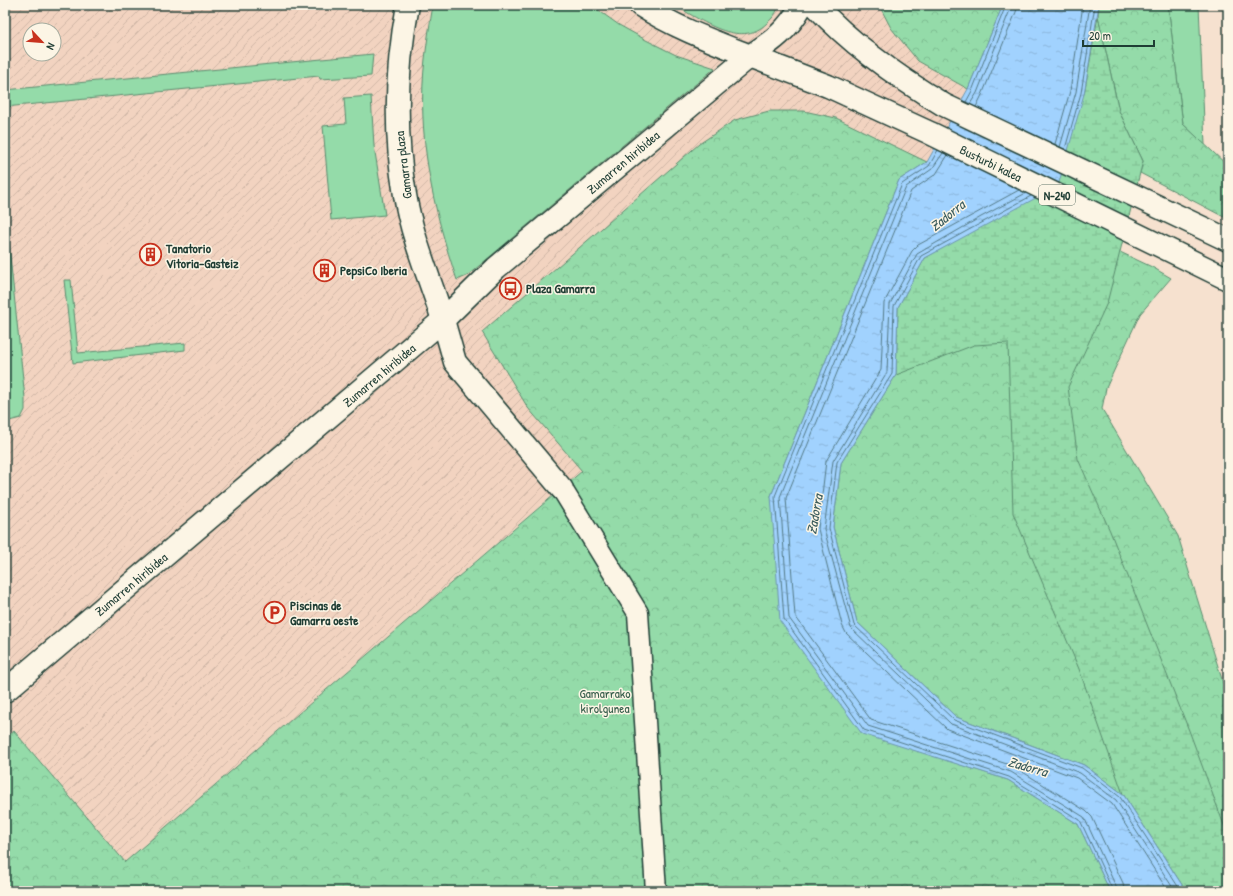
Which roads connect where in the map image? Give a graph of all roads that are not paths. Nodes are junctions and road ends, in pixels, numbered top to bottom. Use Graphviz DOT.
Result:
graph roads {
  1 [pos="408,5"];
  2 [pos="640,5"];
  3 [pos="802,5"];
  4 [pos="816,5"];
  5 [pos="750,56"];
  6 [pos="1228,240"];
  7 [pos="1228,279"];
  8 [pos="443,320"];
  9 [pos="562,489"];
  10 [pos="5,691"];
  11 [pos="656,891"];
  1 -- 8 [label="main road, Gamarra plaza"];
  2 -- 5 [label="main road, Busturbi kalea"];
  3 -- 5 [label="main road, Zumarren hiribidea"];
  4 -- 6 [label="main road, N-240"];
  5 -- 7 [label="main road, Busturbi kalea / N-240"];
  5 -- 8 [label="main road, Zumarren hiribidea"];
  8 -- 9 [label="main road, Gamarra plaza"];
  8 -- 10 [label="main road, Zumarren hiribidea"];
  9 -- 11 [label="street"];
}
